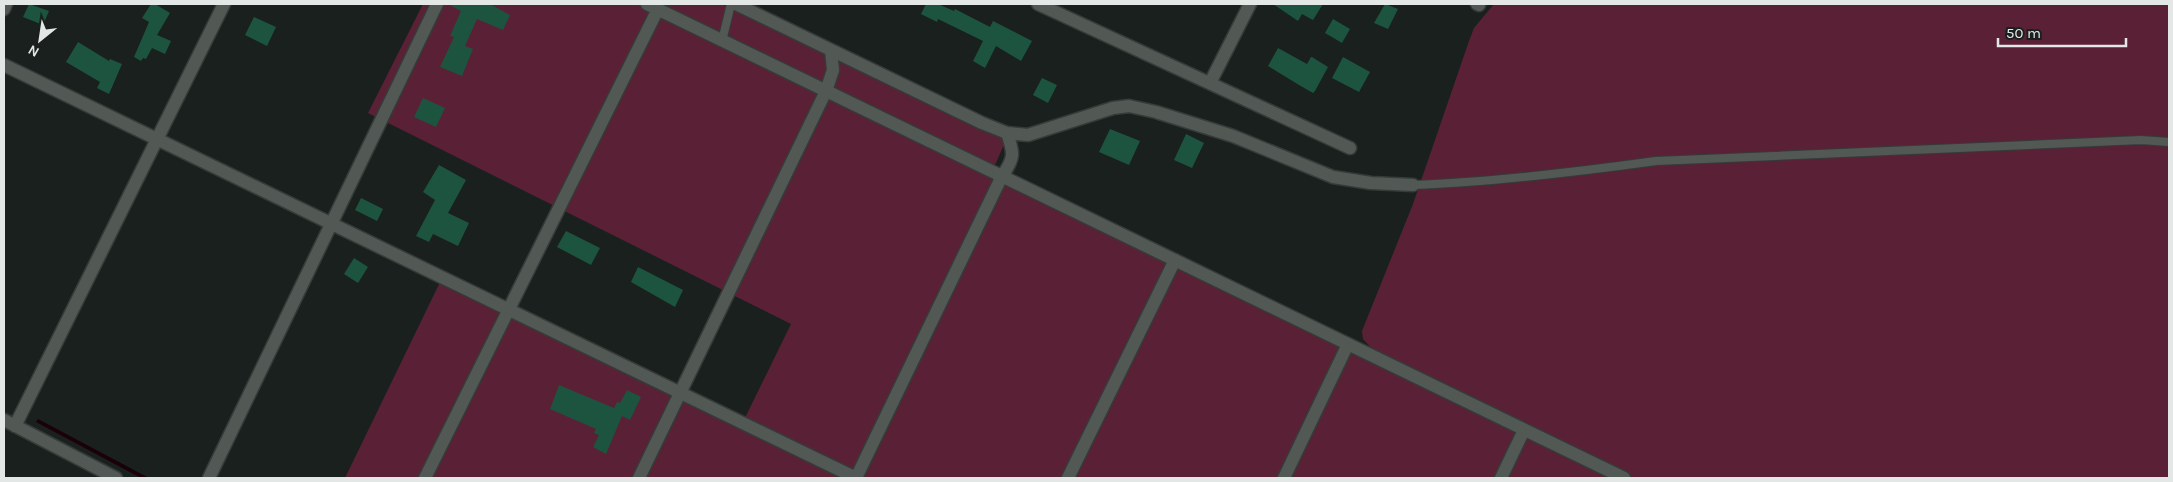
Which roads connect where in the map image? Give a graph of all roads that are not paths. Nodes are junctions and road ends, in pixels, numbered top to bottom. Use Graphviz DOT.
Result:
graph roads {
  1 [pos="6,4"];
  2 [pos="224,4"];
  3 [pos="437,4"];
  4 [pos="731,4"];
  5 [pos="736,4"];
  6 [pos="1038,4"];
  7 [pos="1250,4"];
  8 [pos="652,7"];
  9 [pos="4,9"];
  10 [pos="722,41"];
  11 [pos="831,50"];
  12 [pos="4,65"];
  13 [pos="1210,83"];
  14 [pos="826,91"];
  15 [pos="1007,132"];
  16 [pos="158,140"];
  17 [pos="2169,142"];
  18 [pos="1350,148"];
  19 [pos="1002,176"];
  20 [pos="1413,185"];
  21 [pos="331,224"];
  22 [pos="1175,260"];
  23 [pos="509,310"];
  24 [pos="1348,344"];
  25 [pos="680,393"];
  26 [pos="9,423"];
  27 [pos="1524,430"];
  28 [pos="110,477"];
  29 [pos="210,478"];
  30 [pos="425,478"];
  31 [pos="639,478"];
  32 [pos="856,478"];
  33 [pos="1068,478"];
  34 [pos="1284,478"];
  35 [pos="1501,478"];
  36 [pos="1624,478"];
  1 -- 9 [label="street"];
  2 -- 16 [label="street"];
  3 -- 21 [label="street"];
  4 -- 10 [label="lane"];
  5 -- 11 [label="street"];
  6 -- 13 [label="street"];
  7 -- 13 [label="street"];
  8 -- 10 [label="street"];
  8 -- 23 [label="street"];
  10 -- 14 [label="street"];
  11 -- 14 [label="street"];
  11 -- 15 [label="street"];
  12 -- 16 [label="street"];
  13 -- 18 [label="street"];
  14 -- 19 [label="street"];
  14 -- 25 [label="street"];
  15 -- 19 [label="street"];
  15 -- 20 [label="street"];
  16 -- 21 [label="street"];
  16 -- 26 [label="street"];
  17 -- 20 [label="lane"];
  19 -- 22 [label="street"];
  19 -- 32 [label="street"];
  21 -- 23 [label="street"];
  21 -- 29 [label="street"];
  22 -- 24 [label="street"];
  22 -- 33 [label="street"];
  23 -- 25 [label="street"];
  23 -- 30 [label="street"];
  24 -- 27 [label="street"];
  24 -- 34 [label="street"];
  25 -- 31 [label="street"];
  25 -- 32 [label="street"];
  26 -- 28 [label="street"];
  27 -- 35 [label="street"];
  27 -- 36 [label="street"];
}
